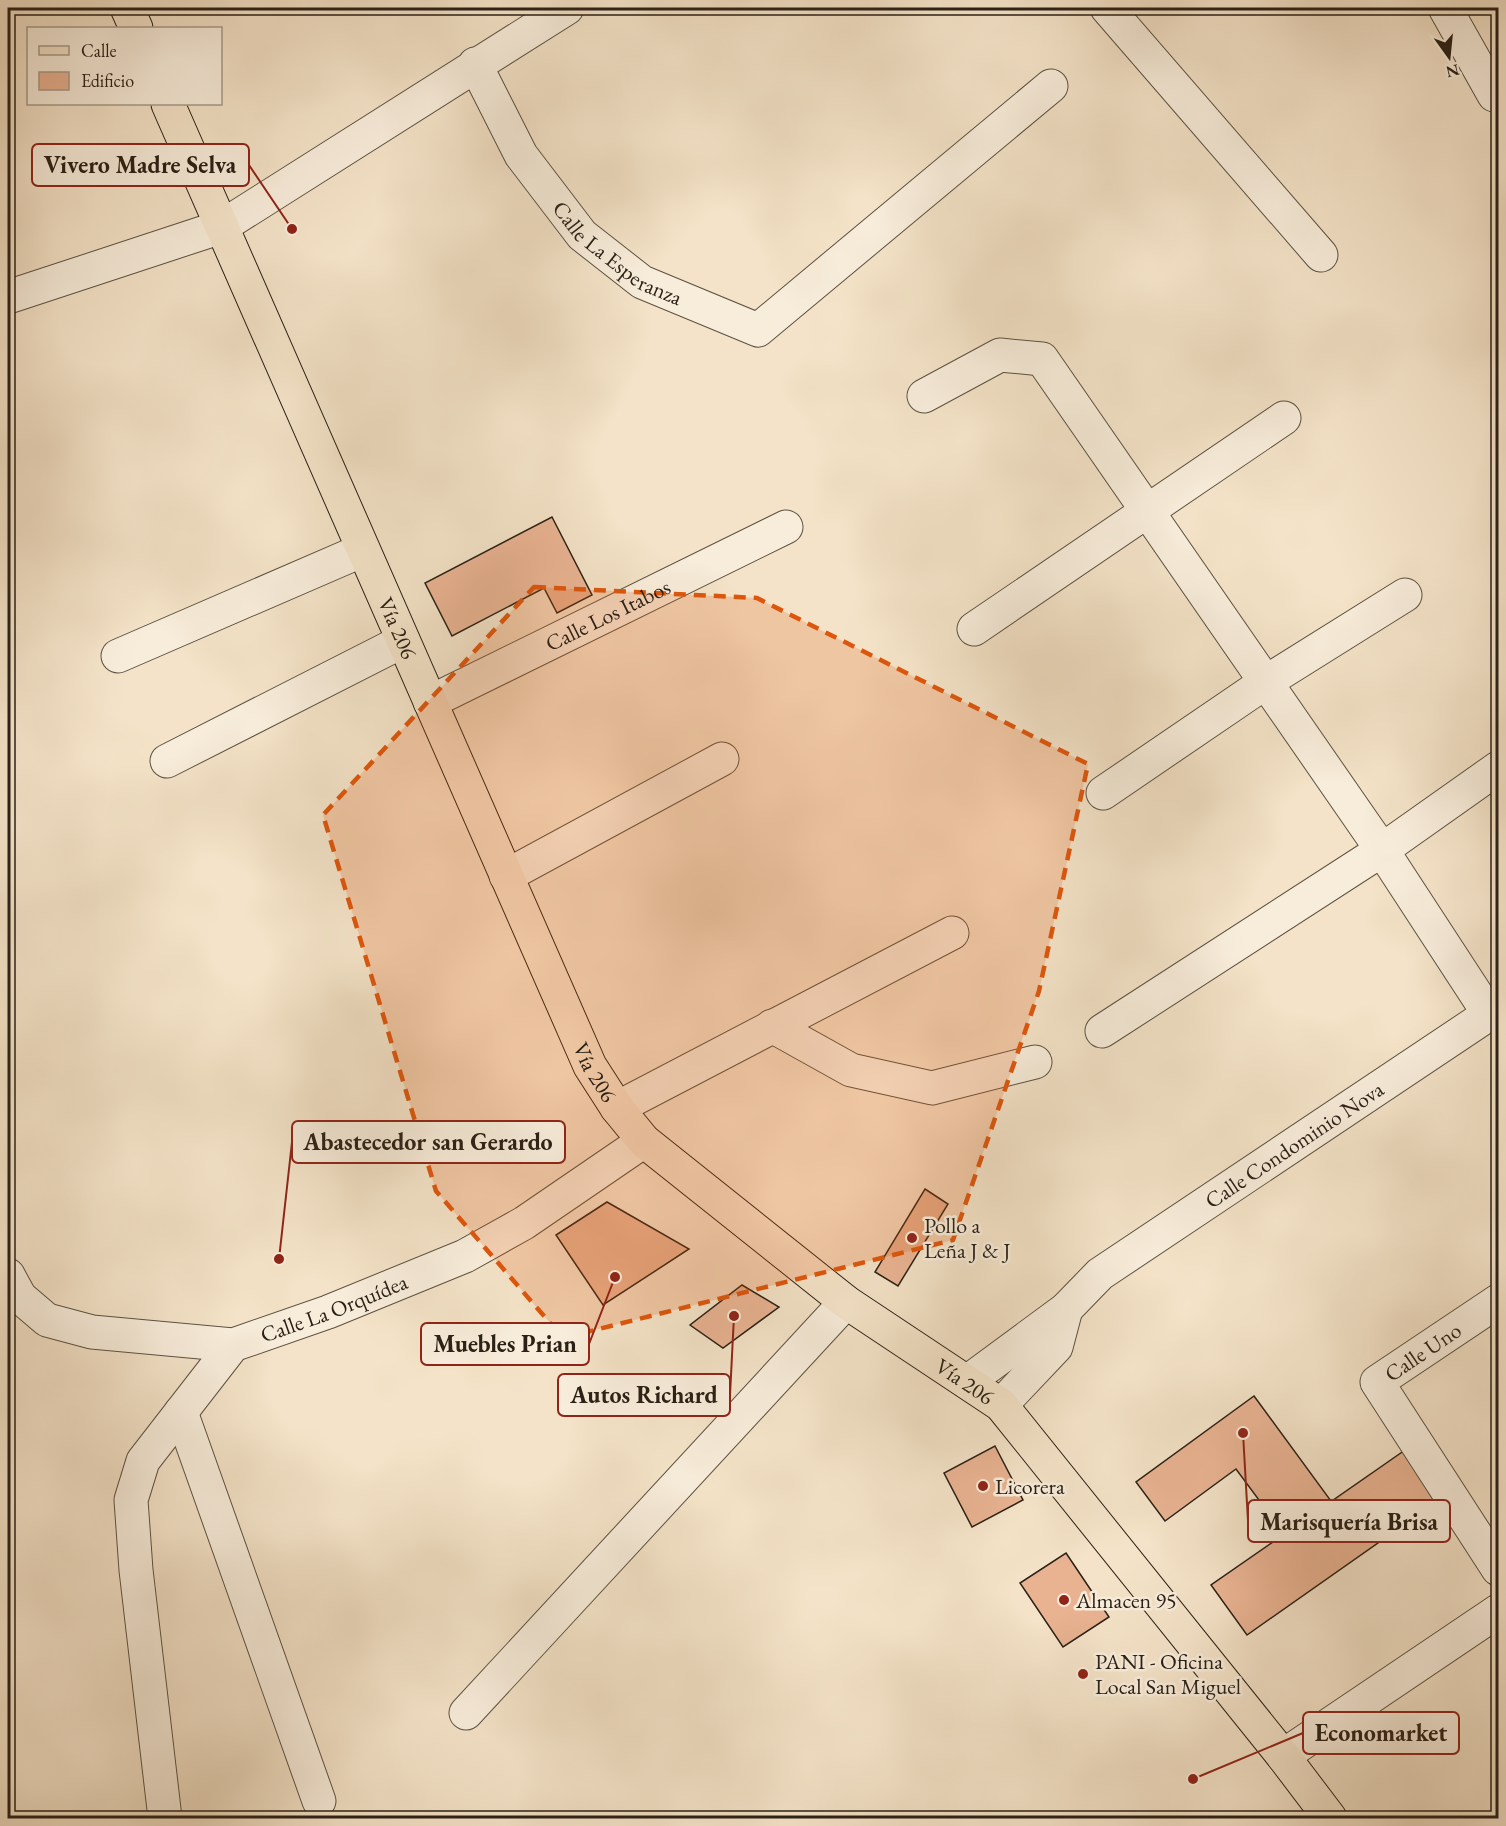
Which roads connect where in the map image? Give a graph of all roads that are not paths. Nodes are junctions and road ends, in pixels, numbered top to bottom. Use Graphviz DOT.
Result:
graph roads {
  1 [pos="127,8"];
  2 [pos="567,8"];
  3 [pos="1107,8"];
  4 [pos="1444,8"];
  5 [pos="136,27"];
  6 [pos="475,64"];
  7 [pos="1051,86"];
  8 [pos="1494,95"];
  9 [pos="168,105"];
  10 [pos="221,227"];
  11 [pos="1320,255"];
  12 [pos="8,297"];
  13 [pos="924,396"];
  14 [pos="1284,418"];
  15 [pos="1147,510"];
  16 [pos="786,527"];
  17 [pos="363,550"];
  18 [pos="1405,595"];
  19 [pos="974,629"];
  20 [pos="403,641"];
  21 [pos="118,656"];
  22 [pos="1266,682"];
  23 [pos="430,702"];
  24 [pos="722,759"];
  25 [pos="166,761"];
  26 [pos="1498,768"];
  27 [pos="1103,793"];
  28 [pos="1382,850"];
  29 [pos="506,876"];
  30 [pos="951,933"];
  31 [pos="1494,1011"];
  32 [pos="772,1026"];
  33 [pos="1102,1031"];
  34 [pos="1035,1062"];
  35 [pos="617,1108"];
  36 [pos="644,1141"];
  37 [pos="8,1275"];
  38 [pos="1498,1301"];
  39 [pos="846,1302"];
  40 [pos="1066,1309"];
  41 [pos="233,1345"];
  42 [pos="967,1382"];
  43 [pos="1001,1405"];
  44 [pos="181,1412"];
  45 [pos="1498,1569"];
  46 [pos="1498,1611"];
  47 [pos="466,1713"];
  48 [pos="1283,1756"];
  49 [pos="319,1801"];
  50 [pos="165,1818"];
  51 [pos="1330,1818"];
  1 -- 5 [label="main road"];
  2 -- 6 [label="street"];
  3 -- 11 [label="street"];
  4 -- 8 [label="street"];
  6 -- 7 [label="street, Calle La Esperanza"];
  6 -- 10 [label="street"];
  9 -- 10 [label="main road, Vía 206"];
  10 -- 12 [label="street"];
  10 -- 17 [label="main road, Vía 206"];
  13 -- 15 [label="street, Calle Condominio Nova"];
  14 -- 15 [label="street"];
  15 -- 19 [label="street"];
  15 -- 22 [label="street, Calle Condominio Nova"];
  16 -- 23 [label="street, Calle Los Itabos"];
  17 -- 20 [label="main road, Vía 206"];
  17 -- 21 [label="street"];
  18 -- 22 [label="street"];
  20 -- 23 [label="main road, Vía 206"];
  20 -- 25 [label="street"];
  22 -- 27 [label="street"];
  22 -- 28 [label="street, Calle Condominio Nova"];
  23 -- 29 [label="main road, Vía 206"];
  24 -- 29 [label="street"];
  26 -- 28 [label="street"];
  28 -- 31 [label="street, Calle Condominio Nova"];
  28 -- 33 [label="street"];
  29 -- 35 [label="main road, Vía 206"];
  30 -- 32 [label="street"];
  31 -- 40 [label="street, Calle Condominio Nova"];
  32 -- 34 [label="street"];
  32 -- 35 [label="street"];
  35 -- 36 [label="main road, Vía 206"];
  36 -- 39 [label="main road, Vía 206"];
  36 -- 41 [label="street, Calle La Orquídea"];
  37 -- 41 [label="street, Calle La Orquídea"];
  38 -- 45 [label="street, Calle Uno"];
  39 -- 42 [label="main road, Vía 206"];
  39 -- 47 [label="street"];
  40 -- 42 [label="street"];
  40 -- 43 [label="street"];
  41 -- 44 [label="street"];
  42 -- 43 [label="main road, Vía 206"];
  43 -- 48 [label="main road, Vía 206"];
  44 -- 49 [label="street"];
  44 -- 50 [label="street"];
  46 -- 48 [label="street"];
  48 -- 51 [label="main road, Vía 206"];
}
